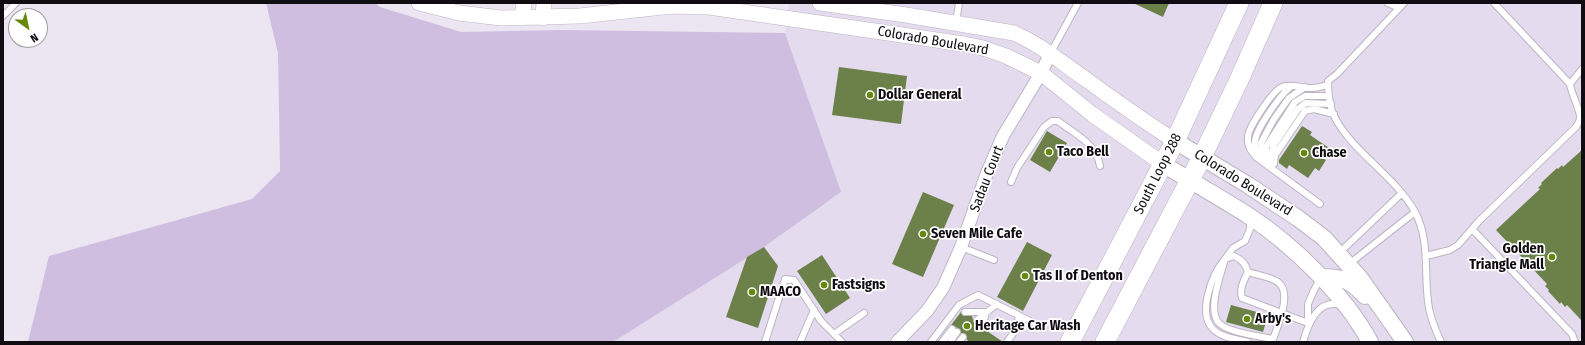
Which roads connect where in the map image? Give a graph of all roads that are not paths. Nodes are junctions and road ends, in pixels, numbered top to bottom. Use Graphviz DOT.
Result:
graph roads {
  1 [pos="16,3"];
  2 [pos="420,3"];
  3 [pos="820,3"];
  4 [pos="959,3"];
  5 [pos="1078,3"];
  6 [pos="1239,3"];
  7 [pos="1273,3"];
  8 [pos="1388,3"];
  9 [pos="1404,3"];
  10 [pos="1494,3"];
  11 [pos="1399,8"];
  12 [pos="767,9"];
  13 [pos="523,10"];
  14 [pos="543,10"];
  15 [pos="3,16"];
  16 [pos="956,23"];
  17 [pos="1050,54"];
  18 [pos="1582,69"];
  19 [pos="1042,73"];
  20 [pos="1570,84"];
  21 [pos="1328,85"];
  22 [pos="1305,88"];
  23 [pos="1328,96"];
  24 [pos="1330,104"];
  25 [pos="1334,114"];
  26 [pos="1175,141"];
  27 [pos="1202,157"];
  28 [pos="1163,164"];
  29 [pos="1269,165"];
  30 [pos="1100,166"];
  31 [pos="1189,180"];
  32 [pos="1011,182"];
  33 [pos="1402,193"];
  34 [pos="1320,204"];
  35 [pos="1415,212"];
  36 [pos="1250,216"];
  37 [pos="1473,230"];
  38 [pos="961,247"];
  39 [pos="1426,256"];
  40 [pos="1225,259"];
  41 [pos="1343,259"];
  42 [pos="994,260"];
  43 [pos="1248,272"];
  44 [pos="1321,277"];
  45 [pos="997,304"];
  46 [pos="1346,307"];
  47 [pos="814,310"];
  48 [pos="986,312"];
  49 [pos="864,313"];
  50 [pos="967,313"];
  51 [pos="1281,313"];
  52 [pos="1018,315"];
  53 [pos="977,320"];
  54 [pos="1308,323"];
  55 [pos="982,324"];
  56 [pos="1038,325"];
  57 [pos="834,334"];
  58 [pos="1272,341"];
  59 [pos="765,342"];
  60 [pos="800,342"];
  61 [pos="842,342"];
  62 [pos="897,342"];
  63 [pos="931,342"];
  64 [pos="942,342"];
  65 [pos="950,342"];
  66 [pos="1007,342"];
  67 [pos="1070,342"];
  68 [pos="1105,342"];
  69 [pos="1248,342"];
  70 [pos="1302,342"];
  71 [pos="1370,342"];
  72 [pos="1399,342"];
  73 [pos="1405,342"];
  74 [pos="1440,342"];
  75 [pos="1575,342"];
  1 -- 15 [label="lane"];
  2 -- 13 [label="street, Colorado Boulevard"];
  3 -- 16 [label="street, Colorado Boulevard"];
  4 -- 16 [label="lane"];
  5 -- 17 [label="lane"];
  6 -- 26 [label="highway, South Loop 288"];
  7 -- 27 [label="highway"];
  8 -- 11 [label="lane"];
  9 -- 11 [label="lane"];
  10 -- 20 [label="lane"];
  11 -- 21 [label="lane"];
  12 -- 14 [label="street, Colorado Boulevard"];
  12 -- 19 [label="street, Colorado Boulevard"];
  13 -- 14 [label="street, Colorado Boulevard"];
  16 -- 17 [label="street, Colorado Boulevard"];
  17 -- 19 [label="street, Sadau Court"];
  17 -- 26 [label="street, Colorado Boulevard"];
  18 -- 20 [label="lane"];
  19 -- 28 [label="street, Colorado Boulevard"];
  19 -- 38 [label="street, Sadau Court"];
  20 -- 37 [label="lane"];
  21 -- 22 [label="lane"];
  21 -- 23 [label="lane"];
  22 -- 29 [label="lane"];
  22 -- 29 [label="lane"];
  23 -- 24 [label="lane"];
  23 -- 29 [label="lane"];
  24 -- 25 [label="lane"];
  24 -- 29 [label="lane"];
  25 -- 29 [label="lane"];
  25 -- 33 [label="lane"];
  26 -- 27 [label="main road, Colorado Boulevard"];
  26 -- 28 [label="highway, South Loop 288"];
  27 -- 31 [label="highway"];
  27 -- 41 [label="main road, Colorado Boulevard"];
  28 -- 31 [label="main road, Colorado Boulevard"];
  28 -- 67 [label="highway, South Loop 288"];
  29 -- 34 [label="lane"];
  30 -- 32 [label="lane"];
  31 -- 36 [label="main road, Colorado Boulevard"];
  31 -- 68 [label="highway"];
  33 -- 35 [label="lane"];
  33 -- 41 [label="lane"];
  35 -- 39 [label="lane"];
  35 -- 41 [label="lane"];
  36 -- 40 [label="lane"];
  36 -- 44 [label="main road, Colorado Boulevard"];
  37 -- 39 [label="lane"];
  37 -- 75 [label="lane"];
  38 -- 42 [label="lane"];
  38 -- 62 [label="street, Sadau Court"];
  39 -- 74 [label="lane"];
  40 -- 43 [label="lane"];
  40 -- 58 [label="lane"];
  40 -- 69 [label="lane"];
  41 -- 73 [label="main road, Colorado Boulevard"];
  43 -- 51 [label="lane"];
  43 -- 51 [label="lane"];
  44 -- 46 [label="main road, Colorado Boulevard"];
  44 -- 54 [label="lane"];
  44 -- 72 [label="main road"];
  45 -- 48 [label="lane"];
  45 -- 52 [label="lane"];
  45 -- 63 [label="lane"];
  46 -- 54 [label="lane"];
  46 -- 71 [label="main road, Colorado Boulevard"];
  47 -- 57 [label="lane"];
  47 -- 59 [label="lane"];
  47 -- 60 [label="lane"];
  48 -- 50 [label="lane"];
  48 -- 53 [label="lane"];
  48 -- 55 [label="lane"];
  49 -- 57 [label="lane"];
  51 -- 54 [label="lane"];
  51 -- 58 [label="lane"];
  52 -- 56 [label="lane"];
  52 -- 66 [label="lane"];
  54 -- 70 [label="lane"];
  57 -- 61 [label="lane"];
  64 -- 65 [label="lane"];
}
